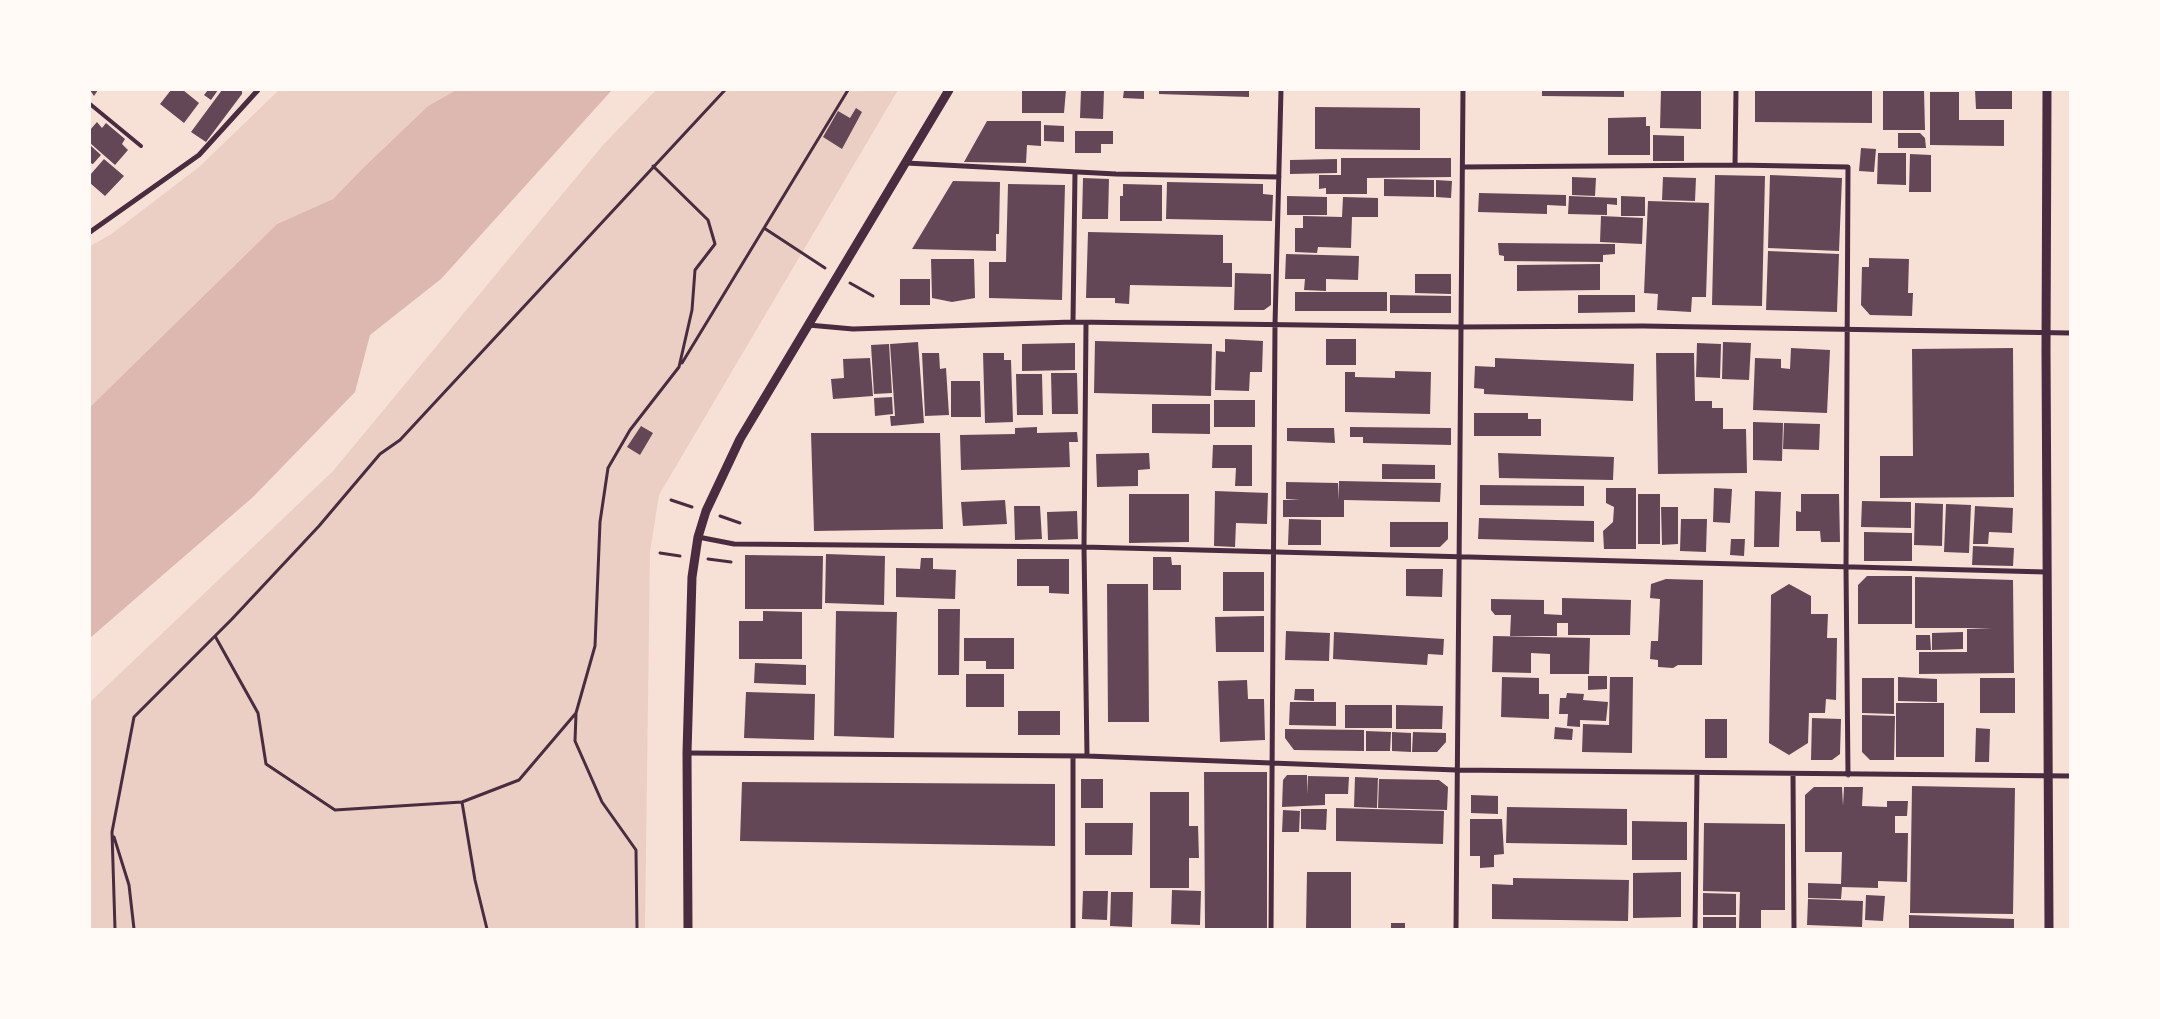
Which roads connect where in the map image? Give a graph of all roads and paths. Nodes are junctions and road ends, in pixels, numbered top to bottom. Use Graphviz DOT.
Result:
graph roads {
  1 [pos="258,90"];
  2 [pos="725,90"];
  3 [pos="848,90"];
  4 [pos="949,90"];
  5 [pos="1281,90"];
  6 [pos="1463,90"];
  7 [pos="1736,90"];
  8 [pos="2047,90"];
  9 [pos="90,104"];
  10 [pos="140,146"];
  11 [pos="906,163"];
  12 [pos="1735,164"];
  13 [pos="653,166"];
  14 [pos="1463,167"];
  15 [pos="1075,172"];
  16 [pos="1280,177"];
  17 [pos="764,228"];
  18 [pos="90,232"];
  19 [pos="837,276"];
  20 [pos="873,296"];
  21 [pos="1073,322"];
  22 [pos="808,324"];
  23 [pos="1086,324"];
  24 [pos="1275,324"];
  25 [pos="1460,327"];
  26 [pos="1848,330"];
  27 [pos="2046,332"];
  28 [pos="2070,333"];
  29 [pos="679,367"];
  30 [pos="671,500"];
  31 [pos="706,511"];
  32 [pos="740,522"];
  33 [pos="698,538"];
  34 [pos="1084,547"];
  35 [pos="1274,553"];
  36 [pos="1460,557"];
  37 [pos="1846,567"];
  38 [pos="2046,572"];
  39 [pos="215,636"];
  40 [pos="576,713"];
  41 [pos="687,753"];
  42 [pos="1087,756"];
  43 [pos="1073,757"];
  44 [pos="1273,764"];
  45 [pos="1456,770"];
  46 [pos="1697,773"];
  47 [pos="1793,774"];
  48 [pos="1848,775"];
  49 [pos="2049,776"];
  50 [pos="2070,776"];
  51 [pos="462,802"];
  52 [pos="112,832"];
  53 [pos="115,929"];
  54 [pos="134,929"];
  55 [pos="488,929"];
  56 [pos="637,929"];
  57 [pos="688,929"];
  58 [pos="1073,929"];
  59 [pos="1271,929"];
  60 [pos="1456,929"];
  61 [pos="1696,929"];
  62 [pos="1794,929"];
  63 [pos="2049,929"];
  1 -- 18 [label="street"];
  2 -- 13 [label="path"];
  3 -- 17 [label="path"];
  4 -- 11 [label="street"];
  5 -- 16 [label="street"];
  6 -- 14 [label="street"];
  7 -- 12 [label="street"];
  8 -- 27 [label="street"];
  9 -- 10 [label="lane"];
  11 -- 15 [label="street"];
  11 -- 19 [label="street"];
  12 -- 14 [label="street"];
  12 -- 26 [label="street"];
  13 -- 29 [label="path"];
  13 -- 39 [label="path"];
  14 -- 25 [label="street"];
  15 -- 16 [label="street"];
  15 -- 21 [label="street"];
  16 -- 24 [label="street"];
  17 -- 19 [label="path"];
  17 -- 29 [label="path"];
  19 -- 20 [label="path"];
  19 -- 22 [label="street"];
  21 -- 22 [label="street"];
  21 -- 23 [label="street"];
  22 -- 31 [label="street"];
  23 -- 24 [label="street"];
  23 -- 34 [label="street"];
  24 -- 25 [label="street"];
  24 -- 35 [label="street"];
  25 -- 26 [label="street"];
  25 -- 36 [label="street"];
  26 -- 27 [label="street"];
  26 -- 37 [label="street"];
  27 -- 28 [label="street"];
  27 -- 38 [label="street"];
  29 -- 40 [label="path"];
  30 -- 31 [label="path"];
  31 -- 32 [label="path"];
  31 -- 33 [label="street"];
  33 -- 34 [label="street"];
  33 -- 41 [label="street"];
  34 -- 35 [label="street"];
  34 -- 42 [label="street"];
  35 -- 36 [label="street"];
  35 -- 44 [label="street"];
  36 -- 37 [label="street"];
  36 -- 45 [label="street"];
  37 -- 38 [label="street"];
  37 -- 48 [label="street"];
  38 -- 49 [label="street"];
  39 -- 51 [label="path"];
  39 -- 52 [label="path"];
  40 -- 51 [label="path"];
  40 -- 56 [label="path"];
  41 -- 43 [label="street"];
  41 -- 57 [label="street"];
  42 -- 43 [label="street"];
  42 -- 44 [label="street"];
  43 -- 58 [label="street"];
  44 -- 45 [label="street"];
  44 -- 59 [label="street"];
  45 -- 46 [label="street"];
  45 -- 60 [label="street"];
  46 -- 47 [label="street"];
  46 -- 61 [label="street"];
  47 -- 48 [label="street"];
  47 -- 62 [label="street"];
  48 -- 49 [label="street"];
  49 -- 50 [label="street"];
  49 -- 63 [label="street"];
  51 -- 55 [label="path"];
  52 -- 53 [label="path"];
  52 -- 54 [label="path"];
}
